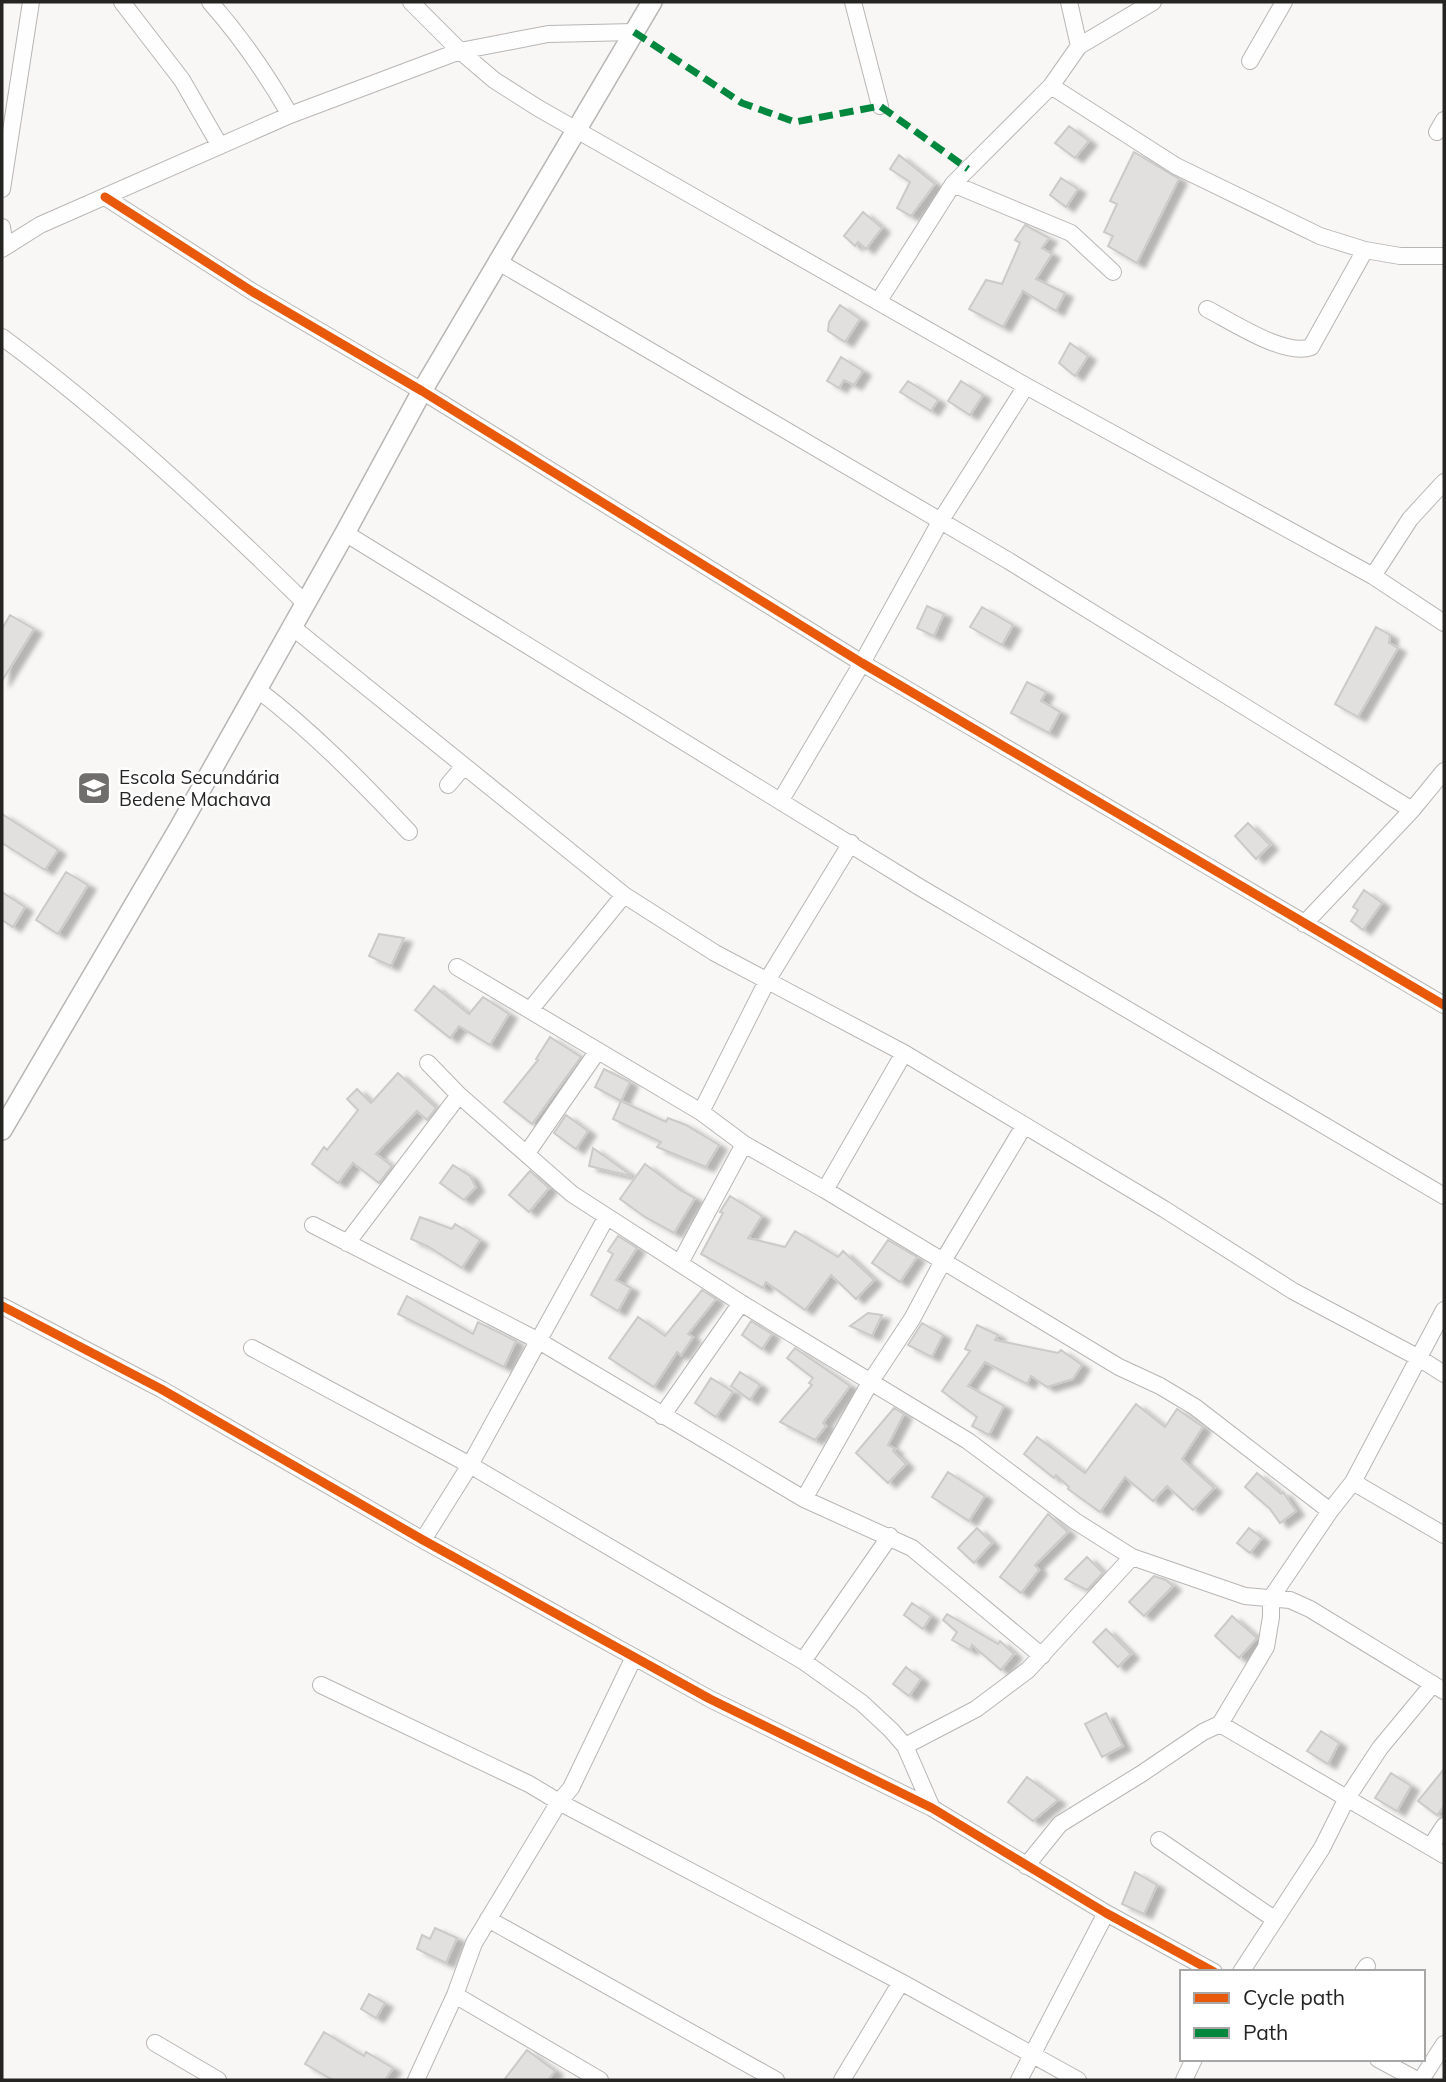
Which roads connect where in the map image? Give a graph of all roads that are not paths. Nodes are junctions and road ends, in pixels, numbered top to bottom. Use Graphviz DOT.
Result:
graph roads {
  1 [pos="31,2"];
  2 [pos="122,2"];
  3 [pos="211,2"];
  4 [pos="411,2"];
  5 [pos="652,2"];
  6 [pos="853,2"];
  7 [pos="1069,2"];
  8 [pos="1153,2"];
  9 [pos="1284,2"];
  10 [pos="634,32"];
  11 [pos="1079,46"];
  12 [pos="460,51"];
  13 [pos="1250,61"];
  14 [pos="1051,86"];
  15 [pos="880,106"];
  16 [pos="290,115"];
  17 [pos="577,131"];
  18 [pos="220,146"];
  19 [pos="953,184"];
  20 [pos="2,189"];
  21 [pos="105,197"];
  22 [pos="2,228"];
  23 [pos="4,248"];
  24 [pos="1365,250"];
  25 [pos="1444,256"];
  26 [pos="497,261"];
  27 [pos="1113,272"];
  28 [pos="878,302"];
  29 [pos="1207,309"];
  30 [pos="2,337"];
  31 [pos="1026,386"];
  32 [pos="422,391"];
  33 [pos="1444,482"];
  34 [pos="941,520"];
  35 [pos="345,533"];
  36 [pos="1373,576"];
  37 [pos="304,603"];
  38 [pos="1444,623"];
  39 [pos="291,625"];
  40 [pos="862,663"];
  41 [pos="257,689"];
  42 [pos="464,766"];
  43 [pos="1444,771"];
  44 [pos="448,785"];
  45 [pos="781,800"];
  46 [pos="1412,810"];
  47 [pos="409,832"];
  48 [pos="851,843"];
  49 [pos="624,895"];
  50 [pos="1304,924"];
  51 [pos="457,967"];
  52 [pos="768,979"];
  53 [pos="1444,1005"];
  54 [pos="530,1010"];
  55 [pos="597,1052"];
  56 [pos="904,1053"];
  57 [pos="429,1063"];
  58 [pos="459,1095"];
  59 [pos="701,1112"];
  60 [pos="1024,1126"];
  61 [pos="2,1130"];
  62 [pos="744,1144"];
  63 [pos="527,1153"];
  64 [pos="825,1190"];
  65 [pos="1444,1196"];
  66 [pos="606,1218"];
  67 [pos="313,1225"];
  68 [pos="347,1243"];
  69 [pos="943,1261"];
  70 [pos="680,1263"];
  71 [pos="741,1303"];
  72 [pos="2,1306"];
  73 [pos="1444,1310"];
  74 [pos="539,1341"];
  75 [pos="252,1348"];
  76 [pos="1419,1358"];
  77 [pos="1444,1374"];
  78 [pos="871,1381"];
  79 [pos="662,1416"];
  80 [pos="470,1465"];
  81 [pos="1353,1482"];
  82 [pos="804,1499"];
  83 [pos="1330,1511"];
  84 [pos="1444,1535"];
  85 [pos="890,1536"];
  86 [pos="423,1540"];
  87 [pos="1132,1557"];
  88 [pos="1271,1598"];
  89 [pos="1042,1656"];
  90 [pos="634,1657"];
  91 [pos="803,1661"];
  92 [pos="321,1685"];
  93 [pos="1439,1687"];
  94 [pos="1220,1724"];
  95 [pos="905,1746"];
  96 [pos="1346,1798"];
  97 [pos="559,1802"];
  98 [pos="932,1808"];
  99 [pos="1444,1826"];
  100 [pos="1159,1840"];
  101 [pos="1438,1850"];
  102 [pos="1026,1866"];
  103 [pos="1106,1913"];
  104 [pos="488,1919"];
  105 [pos="1274,1919"];
  106 [pos="1210,1970"];
  107 [pos="1242,1970"];
  108 [pos="901,1982"];
  109 [pos="454,1994"];
  110 [pos="155,2043"];
  111 [pos="1444,2044"];
  112 [pos="1032,2056"];
  113 [pos="1194,2061"];
  114 [pos="1382,2061"];
  115 [pos="218,2080"];
  116 [pos="415,2080"];
  117 [pos="600,2080"];
  118 [pos="776,2080"];
  119 [pos="842,2080"];
  120 [pos="1019,2080"];
  121 [pos="1078,2080"];
  122 [pos="1184,2080"];
  123 [pos="1419,2080"];
  1 -- 20 [label="street"];
  2 -- 18 [label="street"];
  3 -- 16 [label="street"];
  4 -- 12 [label="street"];
  5 -- 10 [label="street"];
  6 -- 15 [label="street"];
  7 -- 11 [label="street"];
  8 -- 11 [label="street"];
  9 -- 13 [label="street"];
  10 -- 12 [label="street"];
  10 -- 17 [label="street"];
  11 -- 14 [label="street"];
  12 -- 16 [label="street"];
  12 -- 17 [label="street"];
  14 -- 19 [label="street"];
  14 -- 24 [label="street"];
  16 -- 18 [label="street"];
  17 -- 26 [label="street"];
  17 -- 28 [label="street"];
  18 -- 21 [label="street"];
  19 -- 27 [label="street"];
  19 -- 28 [label="street"];
  21 -- 23 [label="street"];
  21 -- 32 [label="street"];
  22 -- 23 [label="street"];
  24 -- 25 [label="street"];
  24 -- 29 [label="street"];
  26 -- 32 [label="street"];
  26 -- 34 [label="street"];
  28 -- 31 [label="street"];
  30 -- 37 [label="street"];
  31 -- 34 [label="street"];
  31 -- 36 [label="street"];
  32 -- 35 [label="street"];
  32 -- 40 [label="street"];
  33 -- 36 [label="street"];
  34 -- 40 [label="street"];
  34 -- 46 [label="street"];
  35 -- 37 [label="street"];
  35 -- 45 [label="street"];
  36 -- 38 [label="street"];
  37 -- 39 [label="street"];
  39 -- 41 [label="street"];
  39 -- 42 [label="street"];
  40 -- 45 [label="street"];
  40 -- 50 [label="street"];
  41 -- 47 [label="street"];
  41 -- 61 [label="street"];
  42 -- 44 [label="street"];
  42 -- 49 [label="street"];
  43 -- 46 [label="street"];
  45 -- 48 [label="street"];
  46 -- 50 [label="street"];
  48 -- 52 [label="street"];
  48 -- 65 [label="street"];
  49 -- 52 [label="street"];
  49 -- 54 [label="street"];
  50 -- 53 [label="street"];
  51 -- 54 [label="street"];
  52 -- 56 [label="street"];
  52 -- 59 [label="street"];
  54 -- 55 [label="street"];
  55 -- 59 [label="street"];
  55 -- 63 [label="street"];
  56 -- 60 [label="street"];
  56 -- 64 [label="street"];
  57 -- 58 [label="street"];
  58 -- 63 [label="street"];
  58 -- 68 [label="street"];
  59 -- 62 [label="street"];
  60 -- 69 [label="street"];
  60 -- 76 [label="street"];
  62 -- 64 [label="street"];
  62 -- 70 [label="street"];
  63 -- 66 [label="street"];
  64 -- 69 [label="street"];
  66 -- 70 [label="street"];
  66 -- 74 [label="street"];
  67 -- 68 [label="street"];
  68 -- 74 [label="street"];
  69 -- 78 [label="street"];
  69 -- 83 [label="street"];
  70 -- 71 [label="street"];
  71 -- 78 [label="street"];
  71 -- 79 [label="street"];
  72 -- 86 [label="street"];
  73 -- 76 [label="street"];
  74 -- 79 [label="street"];
  74 -- 80 [label="street"];
  75 -- 80 [label="street"];
  76 -- 77 [label="street"];
  76 -- 81 [label="street"];
  78 -- 82 [label="street"];
  78 -- 87 [label="street"];
  79 -- 82 [label="street"];
  80 -- 86 [label="street"];
  80 -- 91 [label="street"];
  81 -- 83 [label="street"];
  81 -- 84 [label="street"];
  82 -- 85 [label="street"];
  83 -- 88 [label="street"];
  85 -- 89 [label="street"];
  85 -- 91 [label="street"];
  86 -- 90 [label="street"];
  87 -- 88 [label="street"];
  87 -- 89 [label="street"];
  88 -- 93 [label="street"];
  88 -- 94 [label="street"];
  89 -- 95 [label="street"];
  90 -- 97 [label="street"];
  90 -- 98 [label="street"];
  91 -- 95 [label="street"];
  92 -- 97 [label="street"];
  93 -- 96 [label="street"];
  94 -- 96 [label="street"];
  94 -- 102 [label="street"];
  95 -- 98 [label="street"];
  96 -- 101 [label="street"];
  96 -- 105 [label="street"];
  97 -- 104 [label="street"];
  97 -- 108 [label="street"];
  98 -- 102 [label="street"];
  99 -- 101 [label="street"];
  100 -- 105 [label="street"];
  102 -- 103 [label="street"];
  103 -- 106 [label="street"];
  103 -- 112 [label="street"];
  104 -- 109 [label="street"];
  104 -- 118 [label="street"];
  105 -- 107 [label="street"];
  108 -- 112 [label="street"];
  108 -- 119 [label="street"];
  109 -- 116 [label="street"];
  109 -- 117 [label="street"];
  110 -- 115 [label="street"];
  111 -- 123 [label="street"];
  112 -- 120 [label="street"];
  112 -- 121 [label="street"];
  113 -- 122 [label="street"];
  114 -- 123 [label="street"];
}
